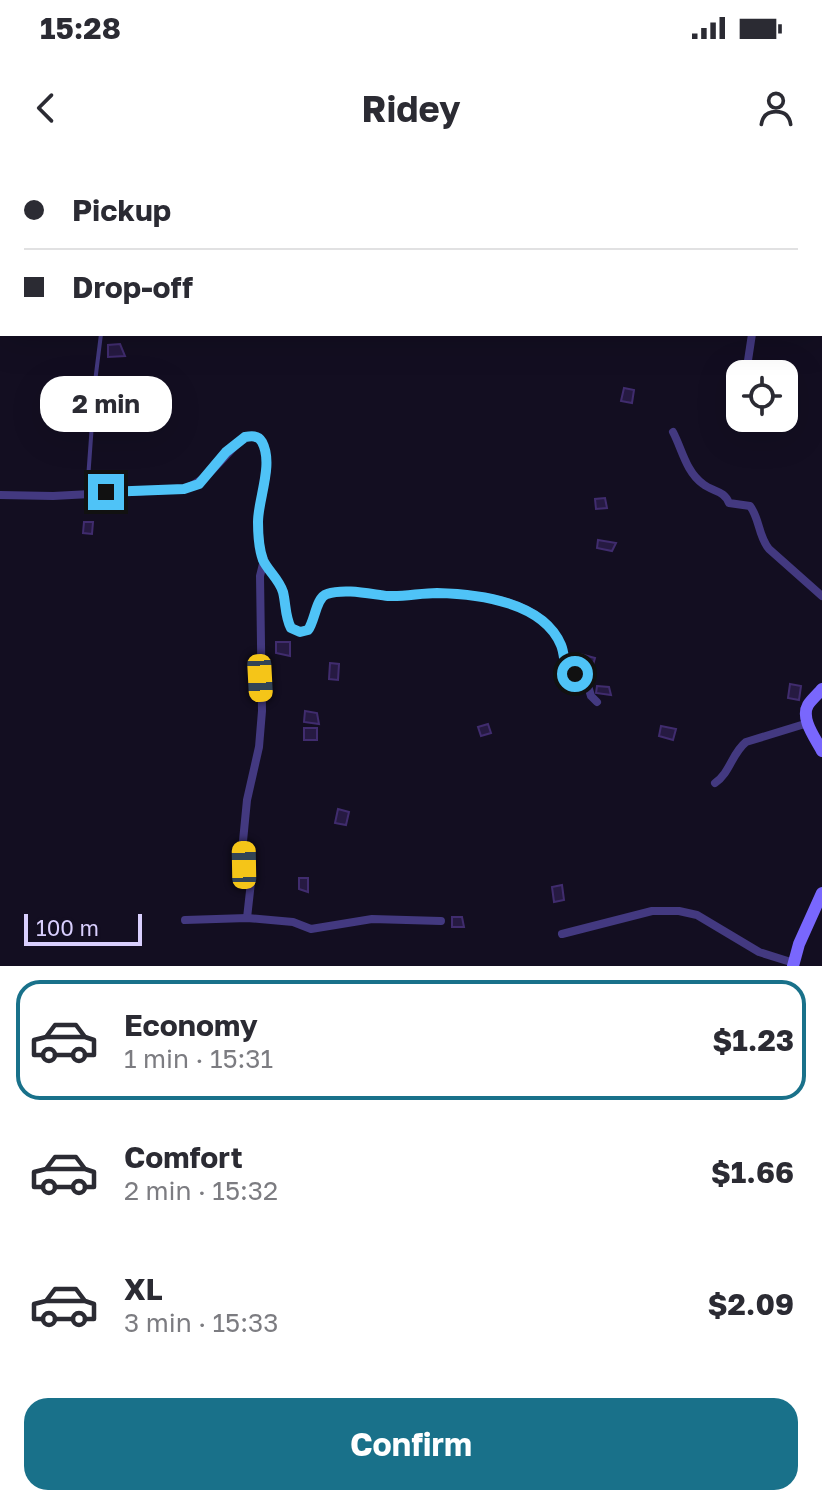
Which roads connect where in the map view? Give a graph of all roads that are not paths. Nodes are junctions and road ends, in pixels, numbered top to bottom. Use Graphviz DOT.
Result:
graph roads {
  1 [pos="101,336"];
  2 [pos="752,336"];
  3 [pos="748,360"];
  4 [pos="673,432"];
  5 [pos="87,493"];
  6 [pos="0,495"];
  7 [pos="264,560"];
  8 [pos="822,596"];
  9 [pos="822,689"];
  10 [pos="597,702"];
  11 [pos="808,723"];
  12 [pos="822,751"];
  13 [pos="715,783"];
  14 [pos="822,893"];
  15 [pos="247,918"];
  16 [pos="185,920"];
  17 [pos="441,921"];
  18 [pos="562,934"];
  19 [pos="794,965"];
  1 -- 5 [label="lane"];
  2 -- 3 [label="street"];
  4 -- 8 [label="street"];
  5 -- 6 [label="street"];
  5 -- 7 [label="street"];
  7 -- 10 [label="street"];
  7 -- 15 [label="street"];
  9 -- 11 [label="street"];
  11 -- 12 [label="street"];
  11 -- 13 [label="street"];
  14 -- 19 [label="street"];
  15 -- 16 [label="street"];
  15 -- 17 [label="street"];
  18 -- 19 [label="street"];
}
